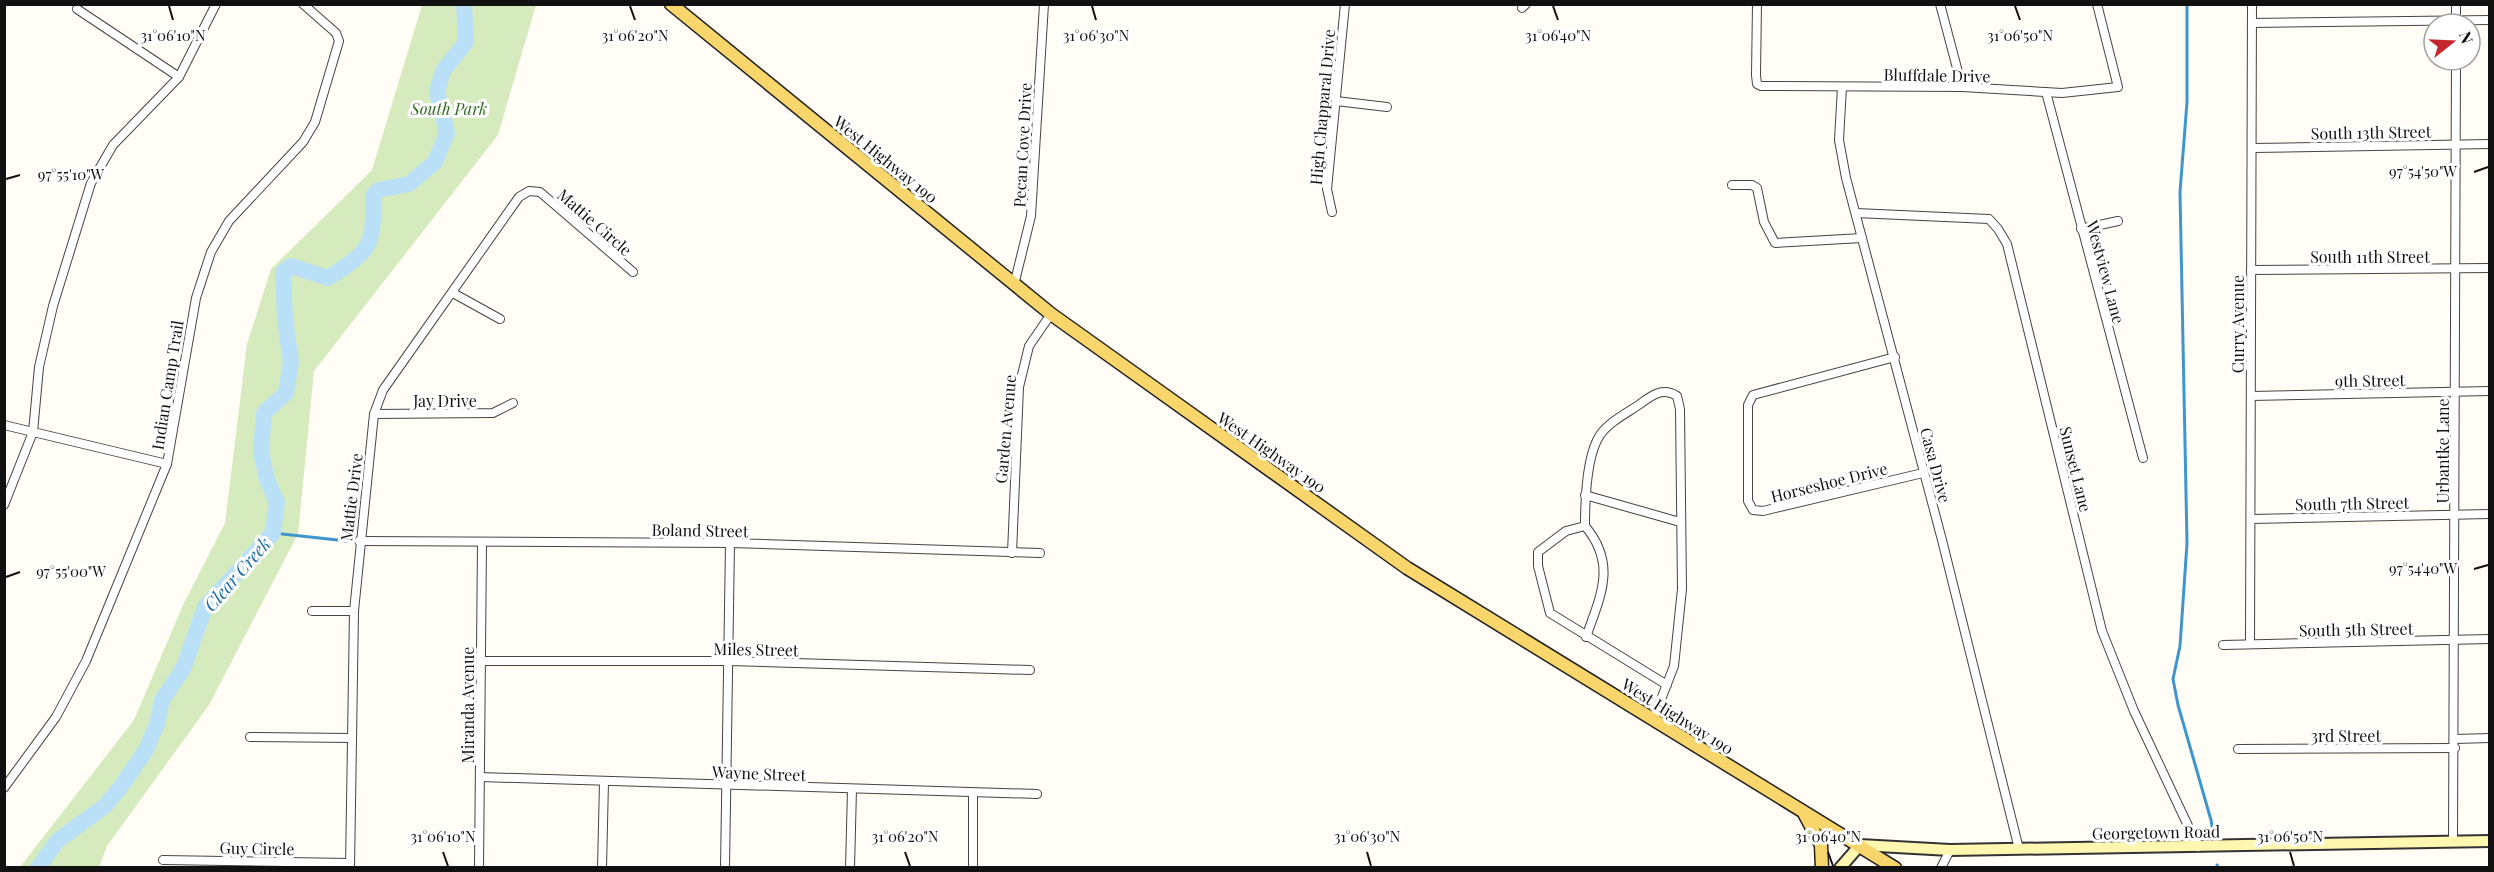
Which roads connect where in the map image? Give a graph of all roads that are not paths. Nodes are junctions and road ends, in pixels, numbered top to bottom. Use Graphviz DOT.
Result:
graph roads {
  1 [pos="216,4"];
  2 [pos="303,4"];
  3 [pos="671,4"];
  4 [pos="1044,4"];
  5 [pos="1346,4"];
  6 [pos="1757,4"];
  7 [pos="1940,4"];
  8 [pos="2097,4"];
  9 [pos="2252,4"];
  10 [pos="77,9"];
  11 [pos="2422,22"];
  12 [pos="2252,23"];
  13 [pos="2456,72"];
  14 [pos="179,77"];
  15 [pos="1842,87"];
  16 [pos="1962,87"];
  17 [pos="2046,92"];
  18 [pos="1336,102"];
  19 [pos="1387,107"];
  20 [pos="2456,144"];
  21 [pos="2490,144"];
  22 [pos="2253,148"];
  23 [pos="1732,185"];
  24 [pos="540,192"];
  25 [pos="1332,212"];
  26 [pos="1856,213"];
  27 [pos="2118,221"];
  28 [pos="2081,230"];
  29 [pos="1862,238"];
  30 [pos="2490,268"];
  31 [pos="2455,269"];
  32 [pos="2251,270"];
  33 [pos="633,272"];
  34 [pos="1014,285"];
  35 [pos="453,293"];
  36 [pos="1051,314"];
  37 [pos="500,319"];
  38 [pos="1894,357"];
  39 [pos="2455,392"];
  40 [pos="2490,392"];
  41 [pos="2251,396"];
  42 [pos="513,403"];
  43 [pos="374,414"];
  44 [pos="4,425"];
  45 [pos="33,432"];
  46 [pos="2143,458"];
  47 [pos="167,464"];
  48 [pos="1923,472"];
  49 [pos="1585,495"];
  50 [pos="4,505"];
  51 [pos="2456,514"];
  52 [pos="2490,514"];
  53 [pos="2251,519"];
  54 [pos="1680,522"];
  55 [pos="1584,526"];
  56 [pos="359,541"];
  57 [pos="482,543"];
  58 [pos="730,543"];
  59 [pos="1012,553"];
  60 [pos="1040,553"];
  61 [pos="312,611"];
  62 [pos="354,611"];
  63 [pos="1586,637"];
  64 [pos="2490,639"];
  65 [pos="2454,640"];
  66 [pos="2250,644"];
  67 [pos="2223,645"];
  68 [pos="481,661"];
  69 [pos="729,661"];
  70 [pos="1030,670"];
  71 [pos="1667,685"];
  72 [pos="1653,720"];
  73 [pos="250,736"];
  74 [pos="351,738"];
  75 [pos="2490,738"];
  76 [pos="2454,739"];
  77 [pos="2455,748"];
  78 [pos="2238,750"];
  79 [pos="480,777"];
  80 [pos="604,782"];
  81 [pos="726,785"];
  82 [pos="4,788"];
  83 [pos="852,789"];
  84 [pos="973,793"];
  85 [pos="1037,794"];
  86 [pos="1805,814"];
  87 [pos="2453,842"];
  88 [pos="2490,842"];
  89 [pos="1860,845"];
  90 [pos="2198,847"];
  91 [pos="2019,849"];
  92 [pos="1950,850"];
  93 [pos="163,860"];
  94 [pos="350,865"];
  95 [pos="478,867"];
  96 [pos="602,867"];
  97 [pos="724,867"];
  98 [pos="850,867"];
  99 [pos="973,867"];
  100 [pos="1822,867"];
  101 [pos="1840,867"];
  102 [pos="1894,867"];
  103 [pos="1941,867"];
  1 -- 14 [label="street"];
  2 -- 47 [label="street, Indian Camp Trail"];
  3 -- 34 [label="main road, West Highway 190"];
  4 -- 34 [label="street, Pecan Cove Drive"];
  5 -- 18 [label="street, High Chapparal Drive"];
  6 -- 15 [label="street, Bluffdale Drive"];
  7 -- 16 [label="street"];
  8 -- 17 [label="street, Bluffdale Drive"];
  9 -- 12 [label="street, Curry Avenue"];
  10 -- 14 [label="street"];
  11 -- 12 [label="street"];
  12 -- 22 [label="street, Curry Avenue"];
  13 -- 20 [label="street, Urbantke Lane"];
  14 -- 45 [label="street"];
  15 -- 16 [label="street, Bluffdale Drive"];
  15 -- 26 [label="street, Casa Drive"];
  16 -- 17 [label="street, Bluffdale Drive"];
  17 -- 28 [label="street, Westview Lane"];
  18 -- 19 [label="street"];
  18 -- 25 [label="street, High Chapparal Drive"];
  20 -- 21 [label="street, South 13th Street"];
  20 -- 22 [label="street, South 13th Street"];
  20 -- 31 [label="street, Urbantke Lane"];
  22 -- 32 [label="street, Curry Avenue"];
  23 -- 29 [label="street"];
  24 -- 33 [label="street, Mattie Circle"];
  24 -- 35 [label="street, Mattie Drive"];
  26 -- 29 [label="street, Casa Drive"];
  26 -- 90 [label="street, Sunset Lane"];
  27 -- 28 [label="street"];
  28 -- 46 [label="street, Westview Lane"];
  29 -- 38 [label="street, Casa Drive"];
  30 -- 31 [label="street, South 11th Street"];
  31 -- 32 [label="street, South 11th Street"];
  31 -- 39 [label="street, Urbantke Lane"];
  32 -- 41 [label="street, Curry Avenue"];
  34 -- 36 [label="main road, West Highway 190"];
  35 -- 37 [label="street"];
  35 -- 43 [label="street, Mattie Drive"];
  36 -- 59 [label="street, Garden Avenue"];
  36 -- 72 [label="main road, West Highway 190"];
  38 -- 48 [label="street, Casa Drive"];
  38 -- 48 [label="street, Horseshoe Drive"];
  39 -- 40 [label="street, 9th Street"];
  39 -- 41 [label="street, 9th Street"];
  39 -- 51 [label="street, Urbantke Lane"];
  41 -- 53 [label="street, Curry Avenue"];
  42 -- 43 [label="street, Jay Drive"];
  43 -- 56 [label="street, Mattie Drive"];
  44 -- 45 [label="street"];
  45 -- 47 [label="street"];
  45 -- 50 [label="street"];
  47 -- 82 [label="street, Indian Camp Trail"];
  48 -- 91 [label="street, Casa Drive"];
  49 -- 54 [label="street"];
  49 -- 54 [label="street"];
  49 -- 55 [label="street"];
  51 -- 52 [label="street, South 7th Street"];
  51 -- 53 [label="street, South 7th Street"];
  51 -- 65 [label="street, Urbantke Lane"];
  53 -- 66 [label="street, Curry Avenue"];
  54 -- 71 [label="street"];
  55 -- 63 [label="street"];
  55 -- 63 [label="street"];
  56 -- 57 [label="street, Boland Street"];
  56 -- 62 [label="street, Mattie Drive"];
  57 -- 58 [label="street, Boland Street"];
  57 -- 68 [label="street, Miranda Avenue"];
  58 -- 59 [label="street, Boland Street"];
  58 -- 69 [label="street"];
  59 -- 60 [label="street, Boland Street"];
  61 -- 62 [label="street"];
  62 -- 74 [label="street, Mattie Drive"];
  63 -- 71 [label="street"];
  64 -- 65 [label="street, South 5th Street"];
  65 -- 66 [label="street, South 5th Street"];
  65 -- 76 [label="street, Urbantke Lane"];
  66 -- 67 [label="street, South 5th Street"];
  68 -- 69 [label="street, Miles Street"];
  68 -- 79 [label="street, Miranda Avenue"];
  69 -- 70 [label="street, Miles Street"];
  69 -- 81 [label="street"];
  71 -- 72 [label="street"];
  72 -- 86 [label="main road, West Highway 190"];
  73 -- 74 [label="street"];
  74 -- 94 [label="street, Mattie Drive"];
  75 -- 76 [label="street"];
  76 -- 77 [label="street, Urbantke Lane"];
  77 -- 78 [label="street, 3rd Street"];
  77 -- 87 [label="street, Urbantke Lane"];
  79 -- 80 [label="street, Wayne Street"];
  79 -- 95 [label="street, Miranda Avenue"];
  80 -- 81 [label="street, Wayne Street"];
  80 -- 96 [label="street"];
  81 -- 83 [label="street, Wayne Street"];
  81 -- 97 [label="street"];
  83 -- 84 [label="street, Wayne Street"];
  83 -- 98 [label="street"];
  84 -- 85 [label="street, Wayne Street"];
  84 -- 99 [label="street"];
  86 -- 89 [label="main road, West Highway 190"];
  86 -- 100 [label="main road"];
  87 -- 88 [label="street, Georgetown Road"];
  87 -- 90 [label="street, Georgetown Road"];
  89 -- 92 [label="street, Georgetown Road"];
  89 -- 101 [label="street"];
  89 -- 102 [label="main road, West Highway 190"];
  90 -- 91 [label="street, Georgetown Road"];
  91 -- 92 [label="street, Georgetown Road"];
  92 -- 103 [label="street"];
  93 -- 94 [label="street, Guy Circle"];
}
